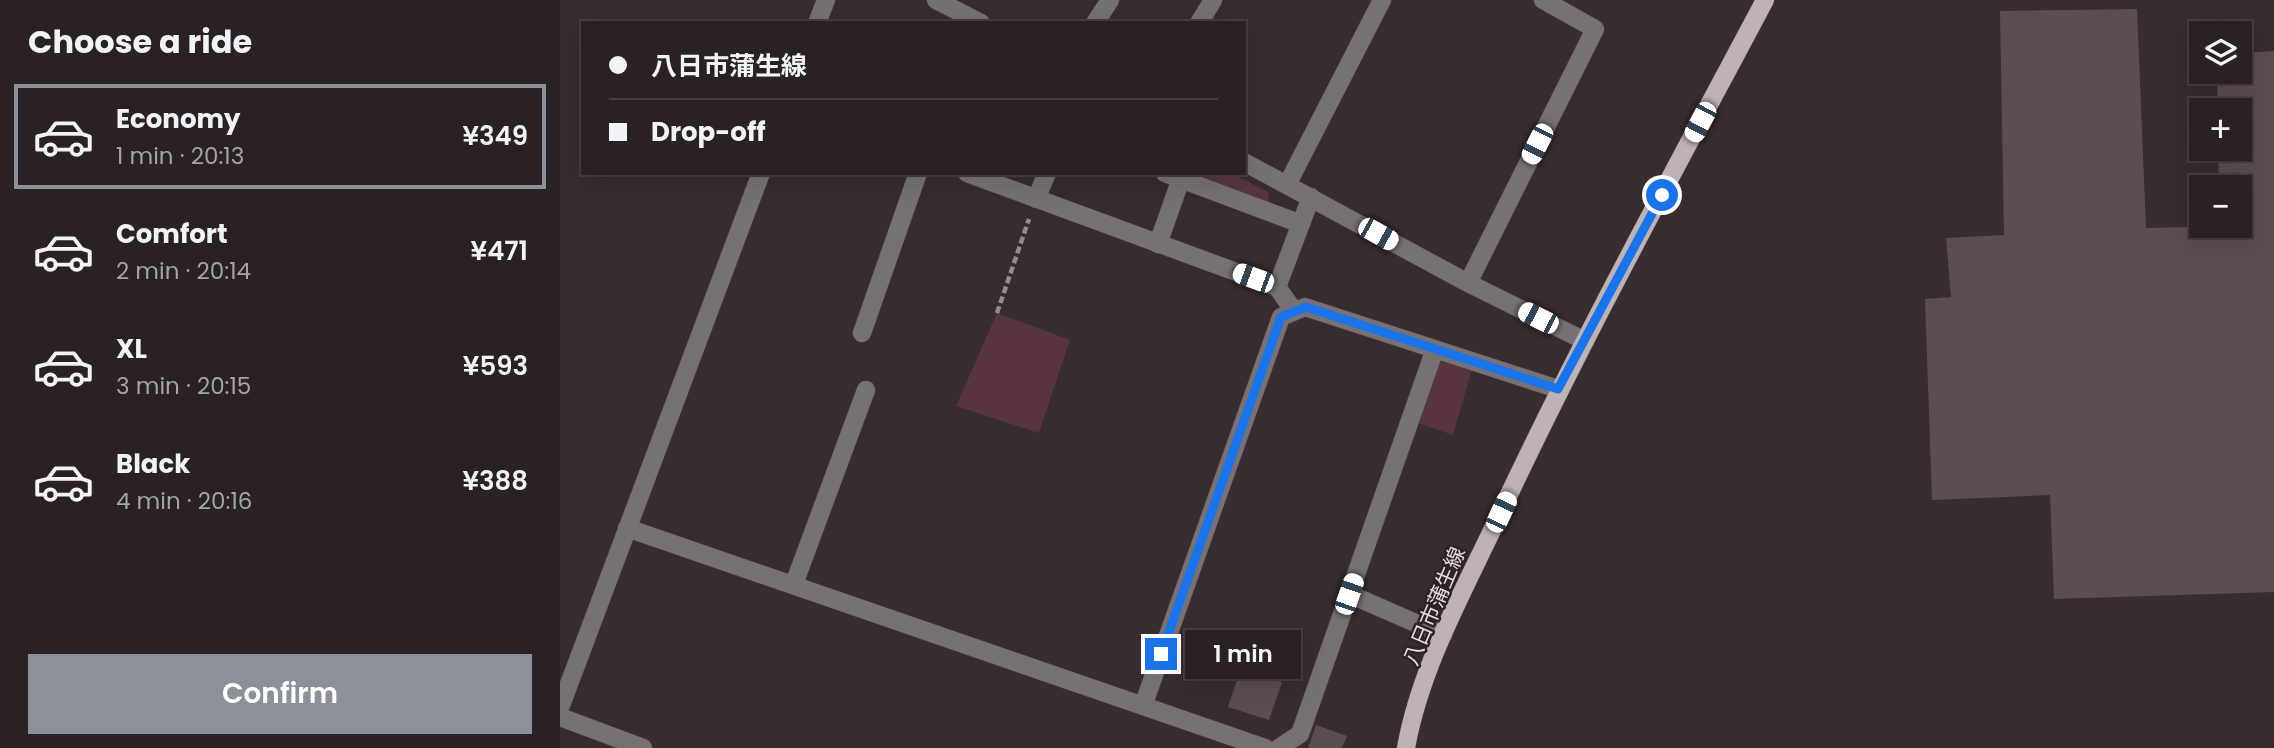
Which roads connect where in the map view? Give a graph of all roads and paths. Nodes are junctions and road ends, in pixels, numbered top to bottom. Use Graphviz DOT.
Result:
graph roads {
  1 [pos="826,0"];
  2 [pos="936,0"];
  3 [pos="1110,0"];
  4 [pos="1213,0"];
  5 [pos="1382,0"];
  6 [pos="1543,0"];
  7 [pos="1765,0"];
  8 [pos="974,16"];
  9 [pos="818,21"];
  10 [pos="1096,21"];
  11 [pos="1200,21"];
  12 [pos="1246,163"];
  13 [pos="760,175"];
  14 [pos="917,175"];
  15 [pos="972,175"];
  16 [pos="1046,175"];
  17 [pos="1177,175"];
  18 [pos="1287,185"];
  19 [pos="1311,197"];
  20 [pos="1036,199"];
  21 [pos="1301,224"];
  22 [pos="1158,244"];
  23 [pos="1468,283"];
  24 [pos="1277,287"];
  25 [pos="1294,311"];
  26 [pos="997,313"];
  27 [pos="862,333"];
  28 [pos="1585,341"];
  29 [pos="1435,349"];
  30 [pos="1558,389"];
  31 [pos="866,390"];
  32 [pos="627,528"];
  33 [pos="794,584"];
  34 [pos="1349,594"];
  35 [pos="1443,635"];
  36 [pos="1143,706"];
  37 [pos="560,708"];
  38 [pos="560,717"];
  39 [pos="643,748"];
  40 [pos="1265,748"];
  41 [pos="1279,748"];
  42 [pos="1406,748"];
  1 -- 9 [label="street"];
  2 -- 8 [label="street"];
  3 -- 10 [label="street"];
  4 -- 11 [label="street"];
  5 -- 18 [label="street"];
  6 -- 23 [label="street"];
  7 -- 28 [label="main road, 八日市蒲生線"];
  12 -- 18 [label="street"];
  13 -- 32 [label="street"];
  14 -- 27 [label="street"];
  15 -- 20 [label="street"];
  16 -- 20 [label="street"];
  17 -- 21 [label="street"];
  17 -- 22 [label="street"];
  18 -- 19 [label="street"];
  19 -- 21 [label="street"];
  19 -- 23 [label="street"];
  20 -- 22 [label="street"];
  20 -- 26 [label="path"];
  21 -- 24 [label="street"];
  22 -- 24 [label="street"];
  23 -- 28 [label="street"];
  24 -- 25 [label="street"];
  25 -- 29 [label="street"];
  25 -- 36 [label="street"];
  28 -- 30 [label="main road, 八日市蒲生線"];
  29 -- 30 [label="street"];
  29 -- 34 [label="street"];
  30 -- 35 [label="main road, 八日市蒲生線"];
  31 -- 33 [label="street"];
  32 -- 33 [label="street"];
  32 -- 37 [label="street"];
  33 -- 36 [label="street"];
  34 -- 35 [label="street"];
  34 -- 41 [label="street"];
  35 -- 42 [label="main road, 八日市蒲生線"];
  36 -- 40 [label="street"];
  38 -- 39 [label="street"];
}
